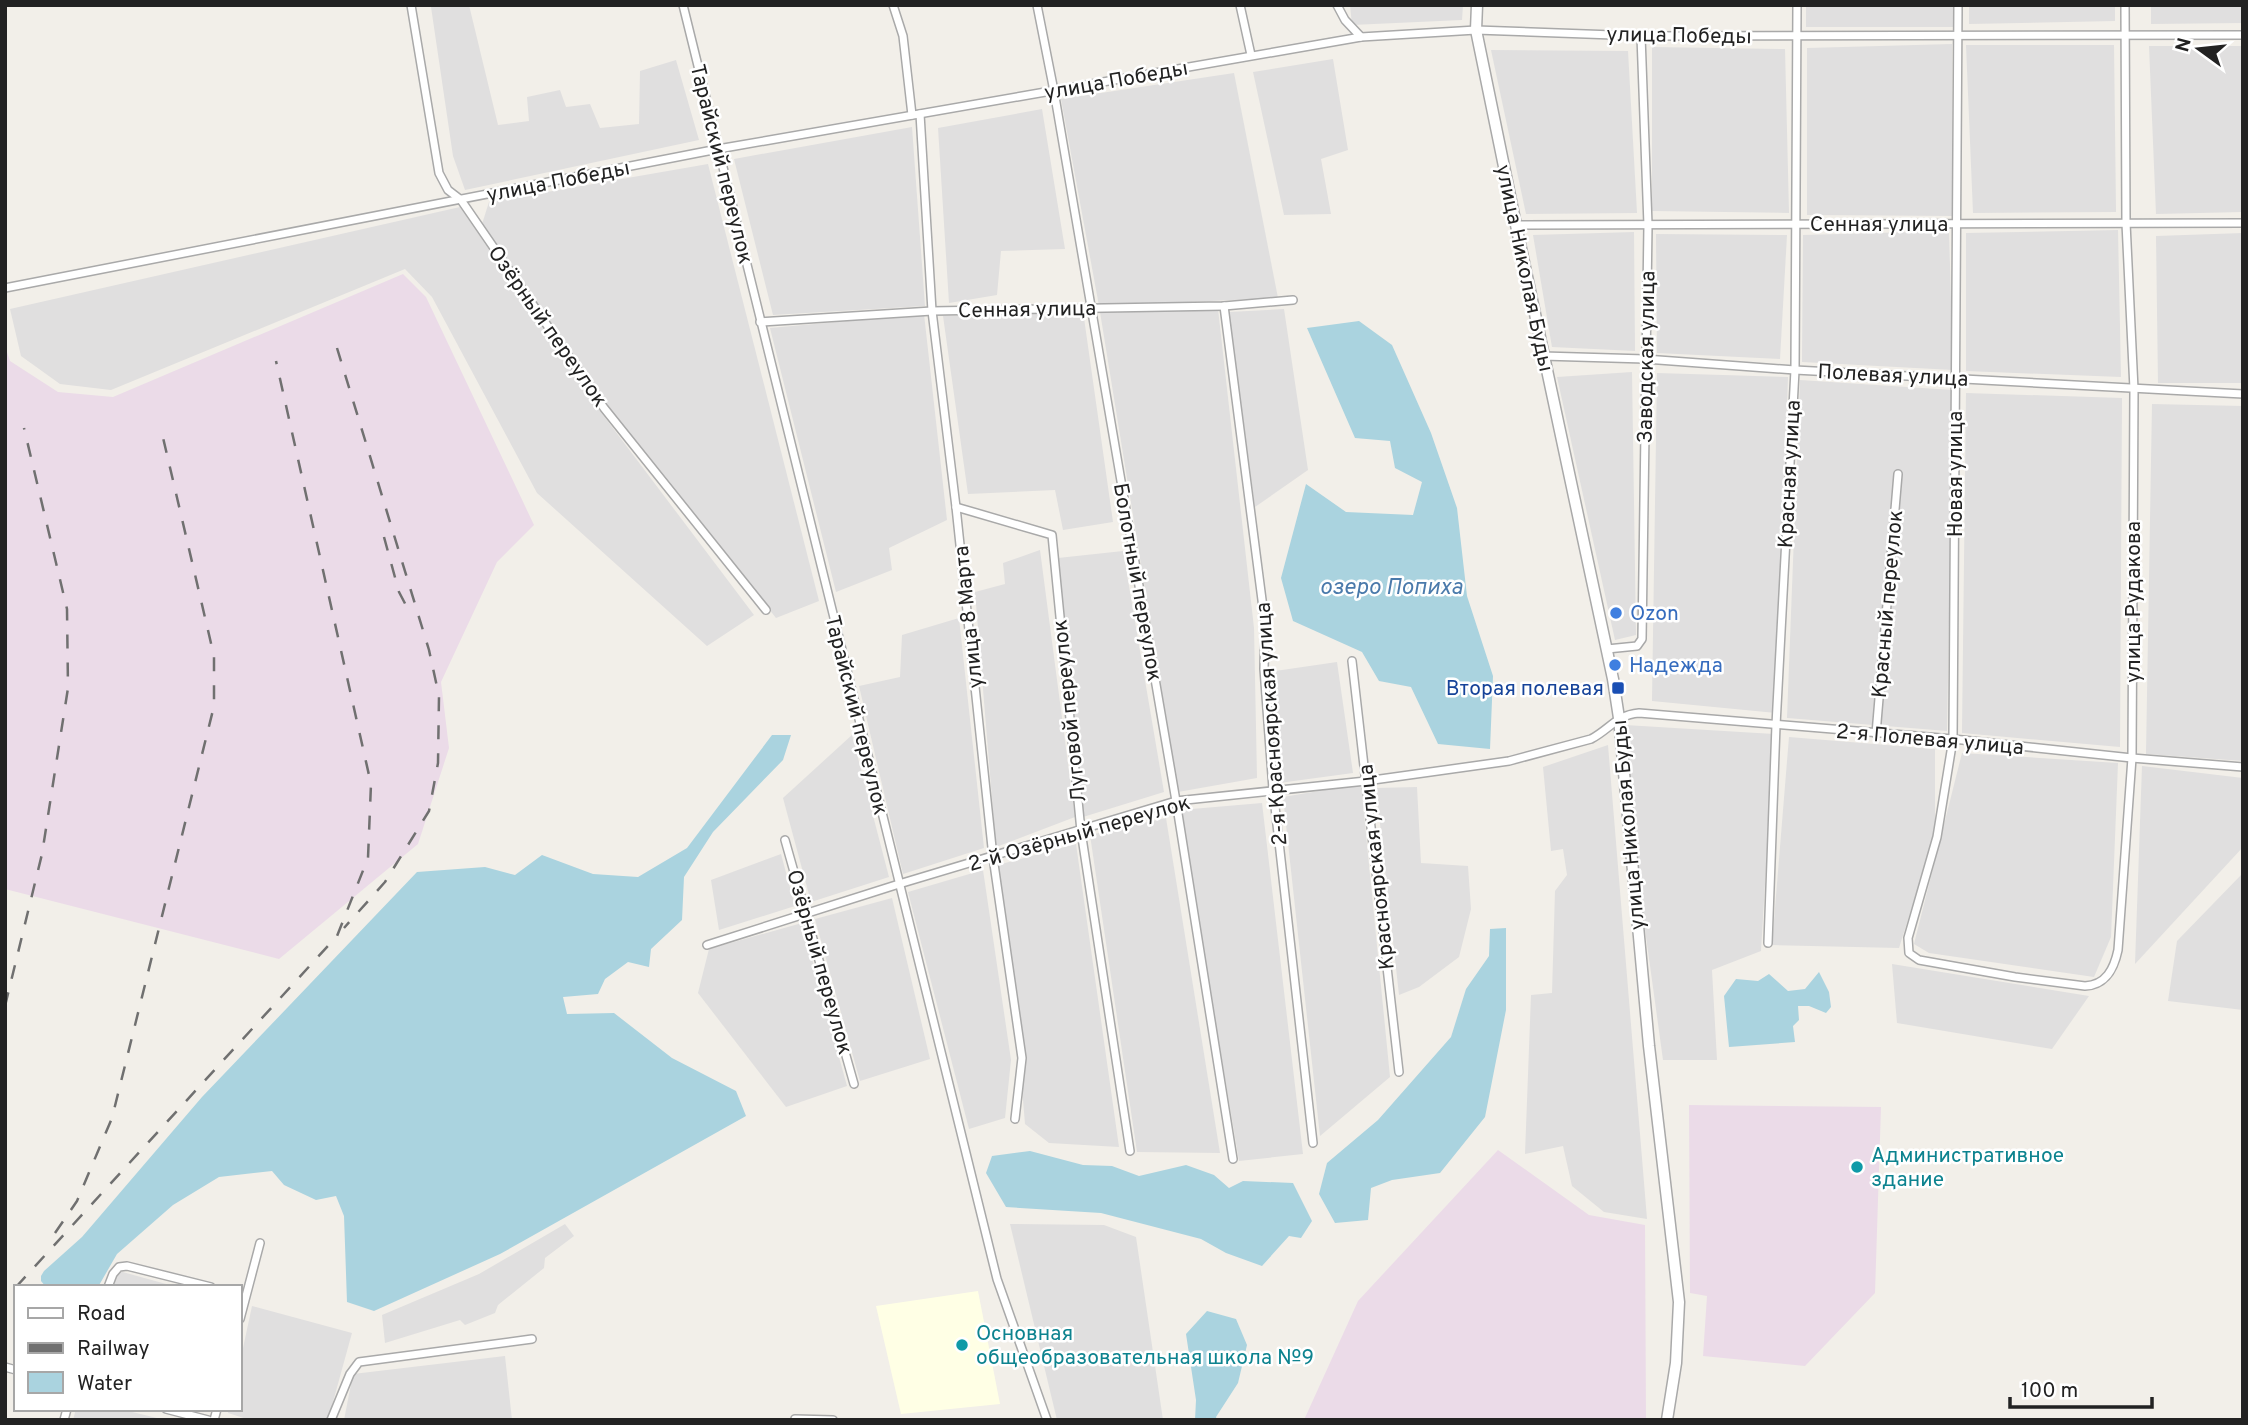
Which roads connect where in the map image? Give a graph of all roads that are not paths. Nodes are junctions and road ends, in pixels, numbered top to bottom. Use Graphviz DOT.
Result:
graph roads {
  1 [pos="411,5"];
  2 [pos="683,5"];
  3 [pos="893,5"];
  4 [pos="1037,5"];
  5 [pos="1240,5"];
  6 [pos="1337,5"];
  7 [pos="1477,5"];
  8 [pos="1797,5"];
  9 [pos="1958,5"];
  10 [pos="2125,5"];
  11 [pos="1476,30"];
  12 [pos="2243,35"];
  13 [pos="1642,36"];
  14 [pos="1797,36"];
  15 [pos="1958,36"];
  16 [pos="2125,36"];
  17 [pos="1361,37"];
  18 [pos="1251,55"];
  19 [pos="1054,91"];
  20 [pos="916,115"];
  21 [pos="718,149"];
  22 [pos="461,200"];
  23 [pos="2126,223"];
  24 [pos="2243,223"];
  25 [pos="1957,224"];
  26 [pos="1516,225"];
  27 [pos="1648,225"];
  28 [pos="1796,225"];
  29 [pos="5,288"];
  30 [pos="1293,300"];
  31 [pos="1224,306"];
  32 [pos="1091,308"];
  33 [pos="932,311"];
  34 [pos="760,322"];
  35 [pos="1544,356"];
  36 [pos="1645,359"];
  37 [pos="1795,370"];
  38 [pos="1956,379"];
  39 [pos="2134,388"];
  40 [pos="2243,394"];
  41 [pos="1898,474"];
  42 [pos="956,507"];
  43 [pos="766,610"];
  44 [pos="1607,649"];
  45 [pos="1352,661"];
  46 [pos="1619,718"];
  47 [pos="1776,725"];
  48 [pos="1876,734"];
  49 [pos="1953,739"];
  50 [pos="2132,758"];
  51 [pos="2243,767"];
  52 [pos="1366,781"];
  53 [pos="1273,789"];
  54 [pos="1176,801"];
  55 [pos="1081,831"];
  56 [pos="785,839"];
  57 [pos="993,857"];
  58 [pos="899,884"];
  59 [pos="807,913"];
  60 [pos="1908,938"];
  61 [pos="1768,943"];
  62 [pos="707,945"];
  63 [pos="1399,1072"];
  64 [pos="854,1084"];
  65 [pos="1015,1119"];
  66 [pos="1313,1143"];
  67 [pos="1130,1151"];
  68 [pos="1233,1159"];
  69 [pos="260,1243"];
  70 [pos="109,1285"];
  71 [pos="203,1285"];
  72 [pos="243,1295"];
  73 [pos="532,1339"];
  74 [pos="174,1411"];
  75 [pos="795,1419"];
  76 [pos="208,1420"];
  77 [pos="331,1420"];
  78 [pos="833,1420"];
  79 [pos="1047,1420"];
  80 [pos="1667,1420"];
  1 -- 22 [label="street, Озёрный переулок"];
  2 -- 21 [label="street, Тарайский переулок"];
  3 -- 20 [label="street, улица 8 Марта"];
  4 -- 19 [label="street, Болотный переулок"];
  5 -- 18 [label="street"];
  6 -- 17 [label="street"];
  7 -- 11 [label="street, улица Николая Буды"];
  8 -- 14 [label="street, Красная улица"];
  9 -- 15 [label="street, Новая улица"];
  10 -- 16 [label="street, улица Рудакова"];
  11 -- 13 [label="street, улица Победы"];
  11 -- 17 [label="street, улица Победы"];
  11 -- 26 [label="street, улица Николая Буды"];
  12 -- 16 [label="street, улица Победы"];
  13 -- 14 [label="street, улица Победы"];
  13 -- 27 [label="street, Заводская улица"];
  14 -- 15 [label="street, улица Победы"];
  14 -- 28 [label="street, Красная улица"];
  15 -- 16 [label="street, улица Победы"];
  15 -- 25 [label="street, Новая улица"];
  16 -- 23 [label="street, улица Рудакова"];
  17 -- 18 [label="street, улица Победы"];
  18 -- 19 [label="street, улица Победы"];
  19 -- 20 [label="street, улица Победы"];
  19 -- 32 [label="street, Болотный переулок"];
  20 -- 21 [label="street, улица Победы"];
  20 -- 33 [label="street, улица 8 Марта"];
  21 -- 22 [label="street, улица Победы"];
  21 -- 34 [label="street, Тарайский переулок"];
  22 -- 29 [label="street, улица Победы"];
  22 -- 43 [label="street, Озёрный переулок"];
  23 -- 24 [label="street, Сенная улица"];
  23 -- 25 [label="street, Сенная улица"];
  23 -- 39 [label="street, улица Рудакова"];
  25 -- 28 [label="street, Сенная улица"];
  25 -- 38 [label="street, Новая улица"];
  26 -- 27 [label="street, Сенная улица"];
  26 -- 35 [label="street, улица Николая Буды"];
  27 -- 28 [label="street, Сенная улица"];
  27 -- 36 [label="street, Заводская улица"];
  28 -- 37 [label="street, Красная улица"];
  30 -- 31 [label="street, Сенная улица"];
  31 -- 32 [label="street, Сенная улица"];
  31 -- 53 [label="street, 2-я Красноярская улица"];
  32 -- 33 [label="street, Сенная улица"];
  32 -- 54 [label="street, Болотный переулок"];
  33 -- 34 [label="street, Сенная улица"];
  33 -- 42 [label="street, улица 8 Марта"];
  34 -- 58 [label="street, Тарайский переулок"];
  35 -- 36 [label="street, Полевая улица"];
  35 -- 44 [label="street, улица Николая Буды"];
  36 -- 37 [label="street, Полевая улица"];
  36 -- 44 [label="street, Заводская улица"];
  37 -- 38 [label="street, Полевая улица"];
  37 -- 47 [label="street, Красная улица"];
  38 -- 39 [label="street, Полевая улица"];
  38 -- 49 [label="street, Новая улица"];
  39 -- 40 [label="street, Полевая улица"];
  39 -- 50 [label="street, улица Рудакова"];
  41 -- 48 [label="street, Красный переулок"];
  42 -- 55 [label="street, Луговой переулок"];
  42 -- 57 [label="street, улица 8 Марта"];
  44 -- 46 [label="street, улица Николая Буды"];
  45 -- 52 [label="street, Красноярская улица"];
  46 -- 47 [label="street, 2-я Полевая улица"];
  46 -- 52 [label="street, 2-й Озёрный переулок"];
  46 -- 80 [label="street, улица Николая Буды"];
  47 -- 48 [label="street, 2-я Полевая улица"];
  47 -- 61 [label="street, Красная улица"];
  48 -- 49 [label="street, 2-я Полевая улица"];
  49 -- 50 [label="street, 2-я Полевая улица"];
  49 -- 60 [label="street, Новая улица"];
  50 -- 51 [label="street, 2-я Полевая улица"];
  50 -- 60 [label="street, улица Рудакова"];
  52 -- 53 [label="street, 2-й Озёрный переулок"];
  52 -- 63 [label="street, Красноярская улица"];
  53 -- 54 [label="street, 2-й Озёрный переулок"];
  53 -- 66 [label="street, 2-я Красноярская улица"];
  54 -- 55 [label="street, 2-й Озёрный переулок"];
  54 -- 68 [label="street, Болотный переулок"];
  55 -- 57 [label="street, 2-й Озёрный переулок"];
  55 -- 67 [label="street, Луговой переулок"];
  56 -- 59 [label="street, Озёрный переулок"];
  57 -- 58 [label="street, 2-й Озёрный переулок"];
  57 -- 65 [label="street, улица 8 Марта"];
  58 -- 59 [label="street, 2-й Озёрный переулок"];
  58 -- 79 [label="street, Тарайский переулок"];
  59 -- 62 [label="street, 2-й Озёрный переулок"];
  59 -- 64 [label="street, Озёрный переулок"];
  69 -- 72 [label="street"];
  70 -- 71 [label="street"];
  73 -- 77 [label="street"];
  74 -- 76 [label="street"];
  75 -- 78 [label="street"];
}
